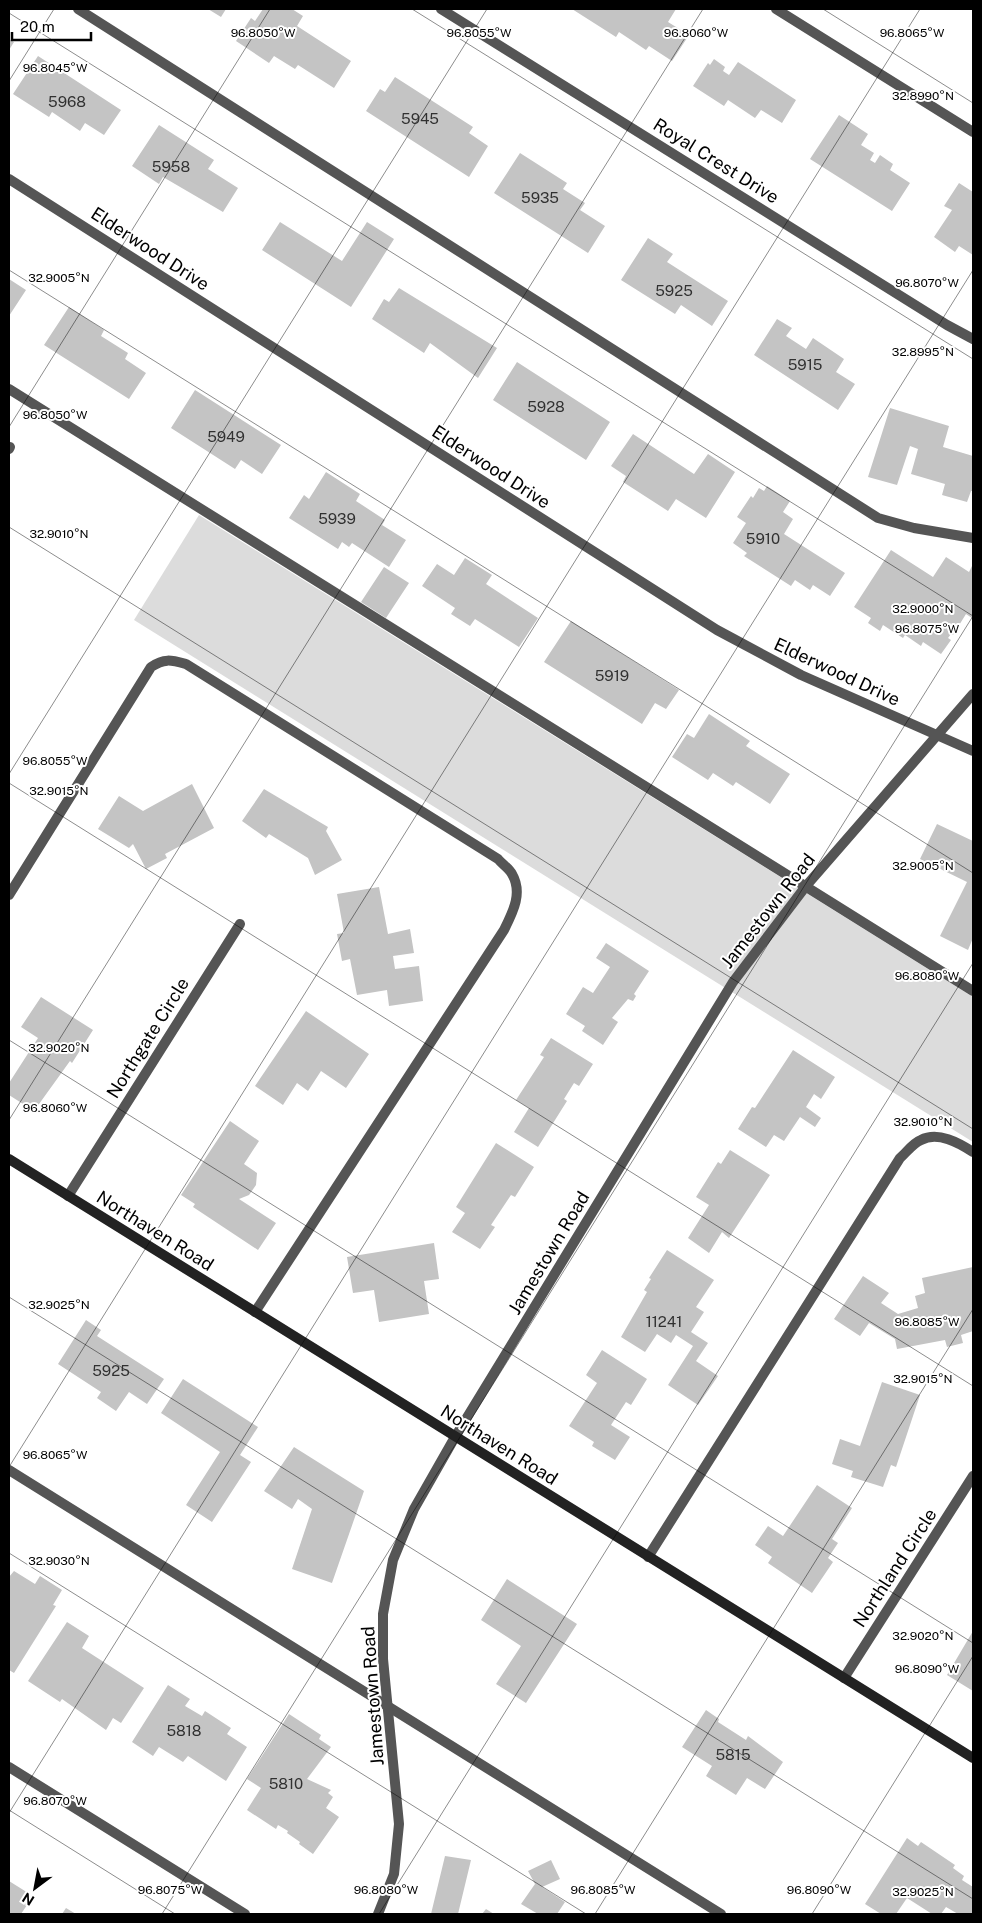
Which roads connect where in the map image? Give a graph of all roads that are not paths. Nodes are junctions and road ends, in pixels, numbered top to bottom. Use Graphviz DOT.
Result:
graph roads {
  1 [pos="78,9"];
  2 [pos="442,9"];
  3 [pos="776,9"];
  4 [pos="973,132"];
  5 [pos="9,179"];
  6 [pos="973,339"];
  7 [pos="9,390"];
  8 [pos="973,538"];
  9 [pos="973,694"];
  10 [pos="938,735"];
  11 [pos="973,751"];
  12 [pos="806,886"];
  13 [pos="9,895"];
  14 [pos="240,924"];
  15 [pos="973,991"];
  16 [pos="973,1152"];
  17 [pos="9,1158"];
  18 [pos="68,1196"];
  19 [pos="255,1312"];
  20 [pos="455,1437"];
  21 [pos="9,1470"];
  22 [pos="973,1476"];
  23 [pos="648,1557"];
  24 [pos="844,1678"];
  25 [pos="387,1706"];
  26 [pos="973,1758"];
  27 [pos="9,1767"];
  28 [pos="245,1914"];
  29 [pos="378,1914"];
  30 [pos="721,1914"];
  1 -- 8 [label="street"];
  2 -- 6 [label="street, Royal Crest Drive"];
  3 -- 4 [label="street"];
  5 -- 10 [label="street, Elderwood Drive"];
  7 -- 12 [label="street"];
  9 -- 10 [label="street, Jamestown Road"];
  10 -- 11 [label="street, Elderwood Drive"];
  10 -- 12 [label="street, Jamestown Road"];
  12 -- 15 [label="street"];
  12 -- 20 [label="street, Jamestown Road"];
  13 -- 19 [label="street"];
  14 -- 18 [label="street, Northgate Circle"];
  16 -- 23 [label="street"];
  17 -- 18 [label="street, Northaven Road"];
  18 -- 19 [label="street, Northaven Road"];
  19 -- 20 [label="street, Northaven Road"];
  20 -- 23 [label="street, Northaven Road"];
  20 -- 25 [label="street, Jamestown Road"];
  21 -- 25 [label="street"];
  22 -- 24 [label="street, Northland Circle"];
  23 -- 24 [label="street, Northaven Road"];
  24 -- 26 [label="street, Northaven Road"];
  25 -- 29 [label="street, Jamestown Road"];
  25 -- 30 [label="street"];
  27 -- 28 [label="street"];
}
